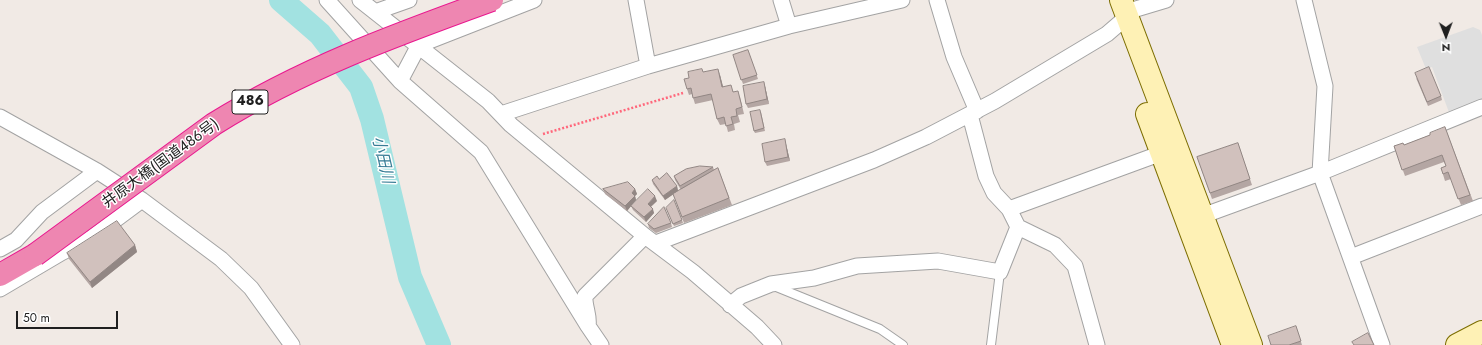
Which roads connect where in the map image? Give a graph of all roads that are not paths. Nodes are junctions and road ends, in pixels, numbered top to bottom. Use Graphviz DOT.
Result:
graph roads {
  1 [pos="328,0"];
  2 [pos="360,0"];
  3 [pos="409,0"];
  4 [pos="455,0"];
  5 [pos="492,0"];
  6 [pos="534,0"];
  7 [pos="636,0"];
  8 [pos="781,0"];
  9 [pos="902,0"];
  10 [pos="937,0"];
  11 [pos="1106,0"];
  12 [pos="1166,0"];
  13 [pos="1304,0"];
  14 [pos="375,12"];
  15 [pos="1121,14"];
  16 [pos="789,26"];
  17 [pos="419,45"];
  18 [pos="648,66"];
  19 [pos="400,81"];
  20 [pos="1482,107"];
  21 [pos="973,113"];
  22 [pos="501,114"];
  23 [pos="0,117"];
  24 [pos="1169,150"];
  25 [pos="96,171"];
  26 [pos="1320,174"];
  27 [pos="142,200"];
  28 [pos="1482,206"];
  29 [pos="1009,209"];
  30 [pos="1202,216"];
  31 [pos="1018,227"];
  32 [pos="650,240"];
  33 [pos="0,249"];
  34 [pos="31,250"];
  35 [pos="1351,257"];
  36 [pos="0,262"];
  37 [pos="1000,272"];
  38 [pos="0,275"];
  39 [pos="771,284"];
  40 [pos="0,289"];
  41 [pos="730,305"];
  42 [pos="588,326"];
  43 [pos="1482,332"];
  44 [pos="292,345"];
  45 [pos="601,345"];
  46 [pos="774,345"];
  47 [pos="903,345"];
  48 [pos="991,345"];
  49 [pos="1097,345"];
  50 [pos="1233,345"];
  51 [pos="1251,345"];
  52 [pos="1382,345"];
  53 [pos="1457,345"];
  1 -- 19 [label="street"];
  2 -- 14 [label="street"];
  3 -- 14 [label="street"];
  4 -- 34 [label="highway, 井原大橋(国道486号) / 486"];
  5 -- 34 [label="highway, 井原大橋(国道486号) / 486, bridge"];
  6 -- 17 [label="street"];
  7 -- 18 [label="street"];
  8 -- 16 [label="street"];
  9 -- 16 [label="street"];
  10 -- 21 [label="street"];
  11 -- 15 [label="street"];
  12 -- 15 [label="street"];
  13 -- 26 [label="street"];
  14 -- 17 [label="street"];
  15 -- 21 [label="street"];
  15 -- 24 [label="street"];
  16 -- 18 [label="street"];
  17 -- 19 [label="street"];
  17 -- 22 [label="street"];
  18 -- 22 [label="street"];
  19 -- 42 [label="street"];
  20 -- 26 [label="street"];
  21 -- 29 [label="street"];
  21 -- 32 [label="street"];
  22 -- 32 [label="street"];
  23 -- 25 [label="street"];
  24 -- 29 [label="street"];
  24 -- 30 [label="street"];
  24 -- 50 [label="street"];
  25 -- 27 [label="street"];
  25 -- 33 [label="street"];
  26 -- 30 [label="street"];
  26 -- 35 [label="street"];
  27 -- 40 [label="street"];
  27 -- 44 [label="street"];
  28 -- 35 [label="street"];
  29 -- 31 [label="street"];
  30 -- 51 [label="street"];
  31 -- 37 [label="street"];
  31 -- 49 [label="street"];
  32 -- 41 [label="street"];
  32 -- 42 [label="street"];
  34 -- 36 [label="highway, 486"];
  34 -- 38 [label="highway, 486"];
  35 -- 52 [label="street"];
  37 -- 39 [label="street"];
  37 -- 48 [label="lane"];
  39 -- 41 [label="street"];
  39 -- 47 [label="lane"];
  41 -- 46 [label="street"];
  42 -- 45 [label="street"];
  43 -- 53 [label="street"];
}
